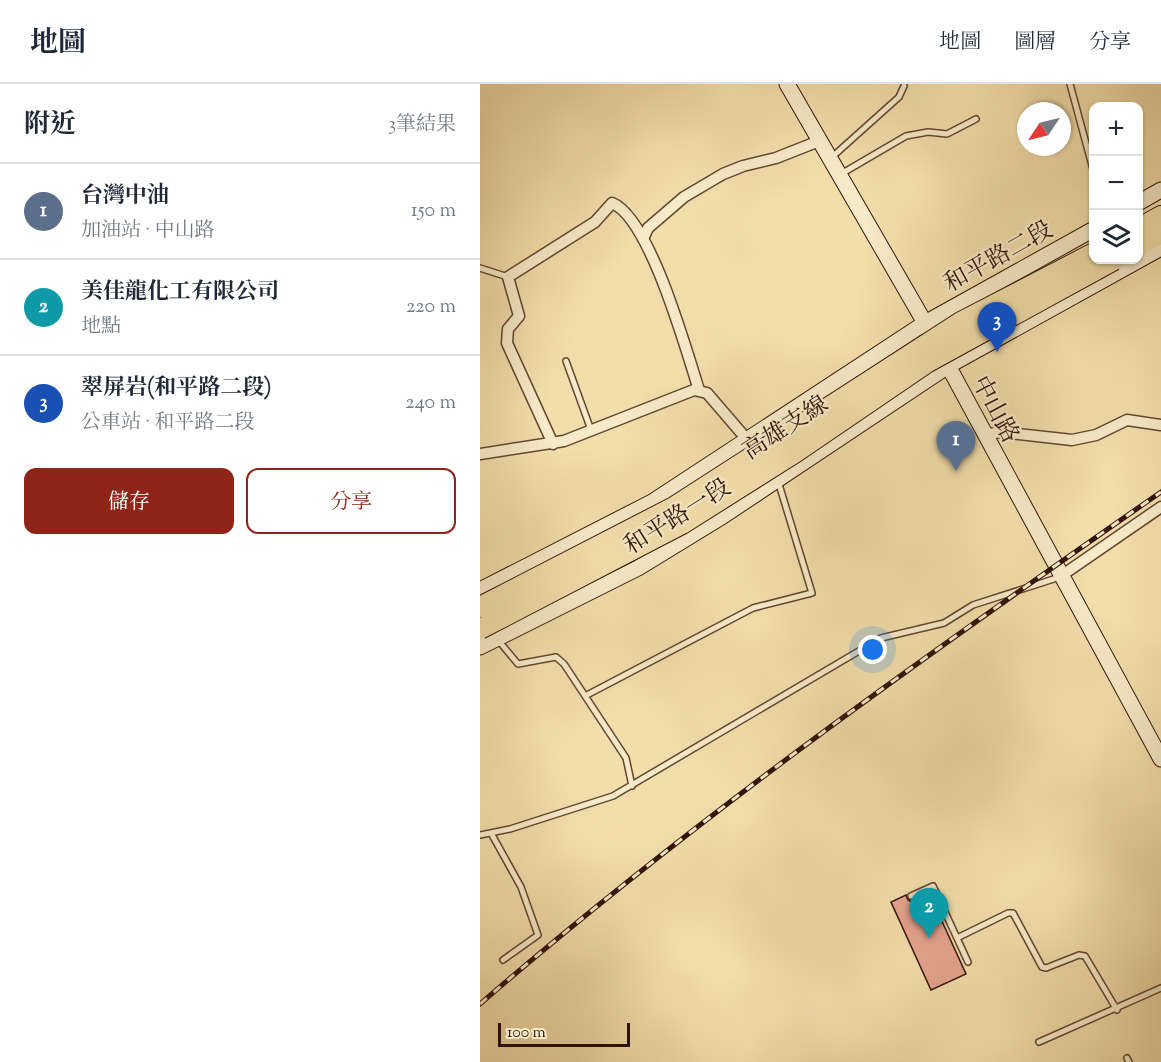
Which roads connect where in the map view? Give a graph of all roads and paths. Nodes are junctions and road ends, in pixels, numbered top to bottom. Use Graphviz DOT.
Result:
graph roads {
  1 [pos="787,84"];
  2 [pos="1070,84"];
  3 [pos="904,86"];
  4 [pos="976,119"];
  5 [pos="819,141"];
  6 [pos="1089,156"];
  7 [pos="830,159"];
  8 [pos="839,175"];
  9 [pos="1161,190"];
  10 [pos="1143,199"];
  11 [pos="1161,216"];
  12 [pos="1143,226"];
  13 [pos="1089,232"];
  14 [pos="1161,233"];
  15 [pos="643,239"];
  16 [pos="1143,243"];
  17 [pos="1161,248"];
  18 [pos="1089,256"];
  19 [pos="1107,264"];
  20 [pos="480,268"];
  21 [pos="1017,272"];
  22 [pos="508,278"];
  23 [pos="925,323"];
  24 [pos="937,346"];
  25 [pos="566,362"];
  26 [pos="948,366"];
  27 [pos="699,390"];
  28 [pos="1161,425"];
  29 [pos="591,430"];
  30 [pos="985,435"];
  31 [pos="842,437"];
  32 [pos="747,440"];
  33 [pos="553,444"];
  34 [pos="480,454"];
  35 [pos="778,479"];
  36 [pos="1161,507"];
  37 [pos="1060,576"];
  38 [pos="480,591"];
  39 [pos="480,608"];
  40 [pos="489,634"];
  41 [pos="480,647"];
  42 [pos="585,696"];
  43 [pos="1161,759"];
  44 [pos="632,786"];
  45 [pos="491,833"];
  46 [pos="480,835"];
  47 [pos="911,896"];
  48 [pos="957,938"];
  49 [pos="503,960"];
  50 [pos="968,962"];
  51 [pos="1161,988"];
  52 [pos="1117,1010"];
  53 [pos="1039,1042"];
  1 -- 5 [label="street, 中山路"];
  2 -- 6 [label="lane"];
  3 -- 7 [label="lane"];
  4 -- 8 [label="lane"];
  5 -- 7 [label="street, 中山路"];
  5 -- 15 [label="street"];
  7 -- 8 [label="street, 中山路"];
  8 -- 23 [label="street, 中山路"];
  9 -- 10 [label="street"];
  11 -- 12 [label="highway"];
  13 -- 21 [label="street, 和平路二段"];
  14 -- 16 [label="highway"];
  15 -- 22 [label="street"];
  15 -- 27 [label="street"];
  17 -- 26 [label="street"];
  18 -- 39 [label="highway, 高雄支線, bridge"];
  19 -- 40 [label="highway, 高雄支線, bridge"];
  20 -- 22 [label="lane"];
  21 -- 23 [label="street, 和平路二段"];
  21 -- 24 [label="street"];
  22 -- 33 [label="street"];
  23 -- 24 [label="street, 中山路"];
  23 -- 32 [label="street, 和平路一段"];
  24 -- 26 [label="street, 中山路"];
  24 -- 31 [label="street"];
  25 -- 29 [label="lane"];
  26 -- 30 [label="street, 中山路"];
  26 -- 31 [label="street, 和平路一段"];
  27 -- 29 [label="street"];
  27 -- 32 [label="street"];
  28 -- 30 [label="street"];
  29 -- 33 [label="street"];
  30 -- 37 [label="street, 中山路"];
  31 -- 35 [label="street, 和平路一段"];
  32 -- 35 [label="street"];
  32 -- 38 [label="street, 和平路一段"];
  33 -- 34 [label="street"];
  35 -- 40 [label="street, 和平路一段"];
  35 -- 42 [label="lane"];
  36 -- 37 [label="street"];
  37 -- 43 [label="street, 中山路"];
  37 -- 44 [label="lane"];
  39 -- 40 [label="street"];
  40 -- 41 [label="street, 和平路一段"];
  40 -- 42 [label="lane"];
  42 -- 44 [label="lane"];
  44 -- 45 [label="lane"];
  45 -- 46 [label="lane"];
  45 -- 49 [label="lane"];
  47 -- 48 [label="lane"];
  48 -- 50 [label="lane"];
  48 -- 52 [label="lane"];
  51 -- 52 [label="lane"];
  52 -- 53 [label="lane"];
}
